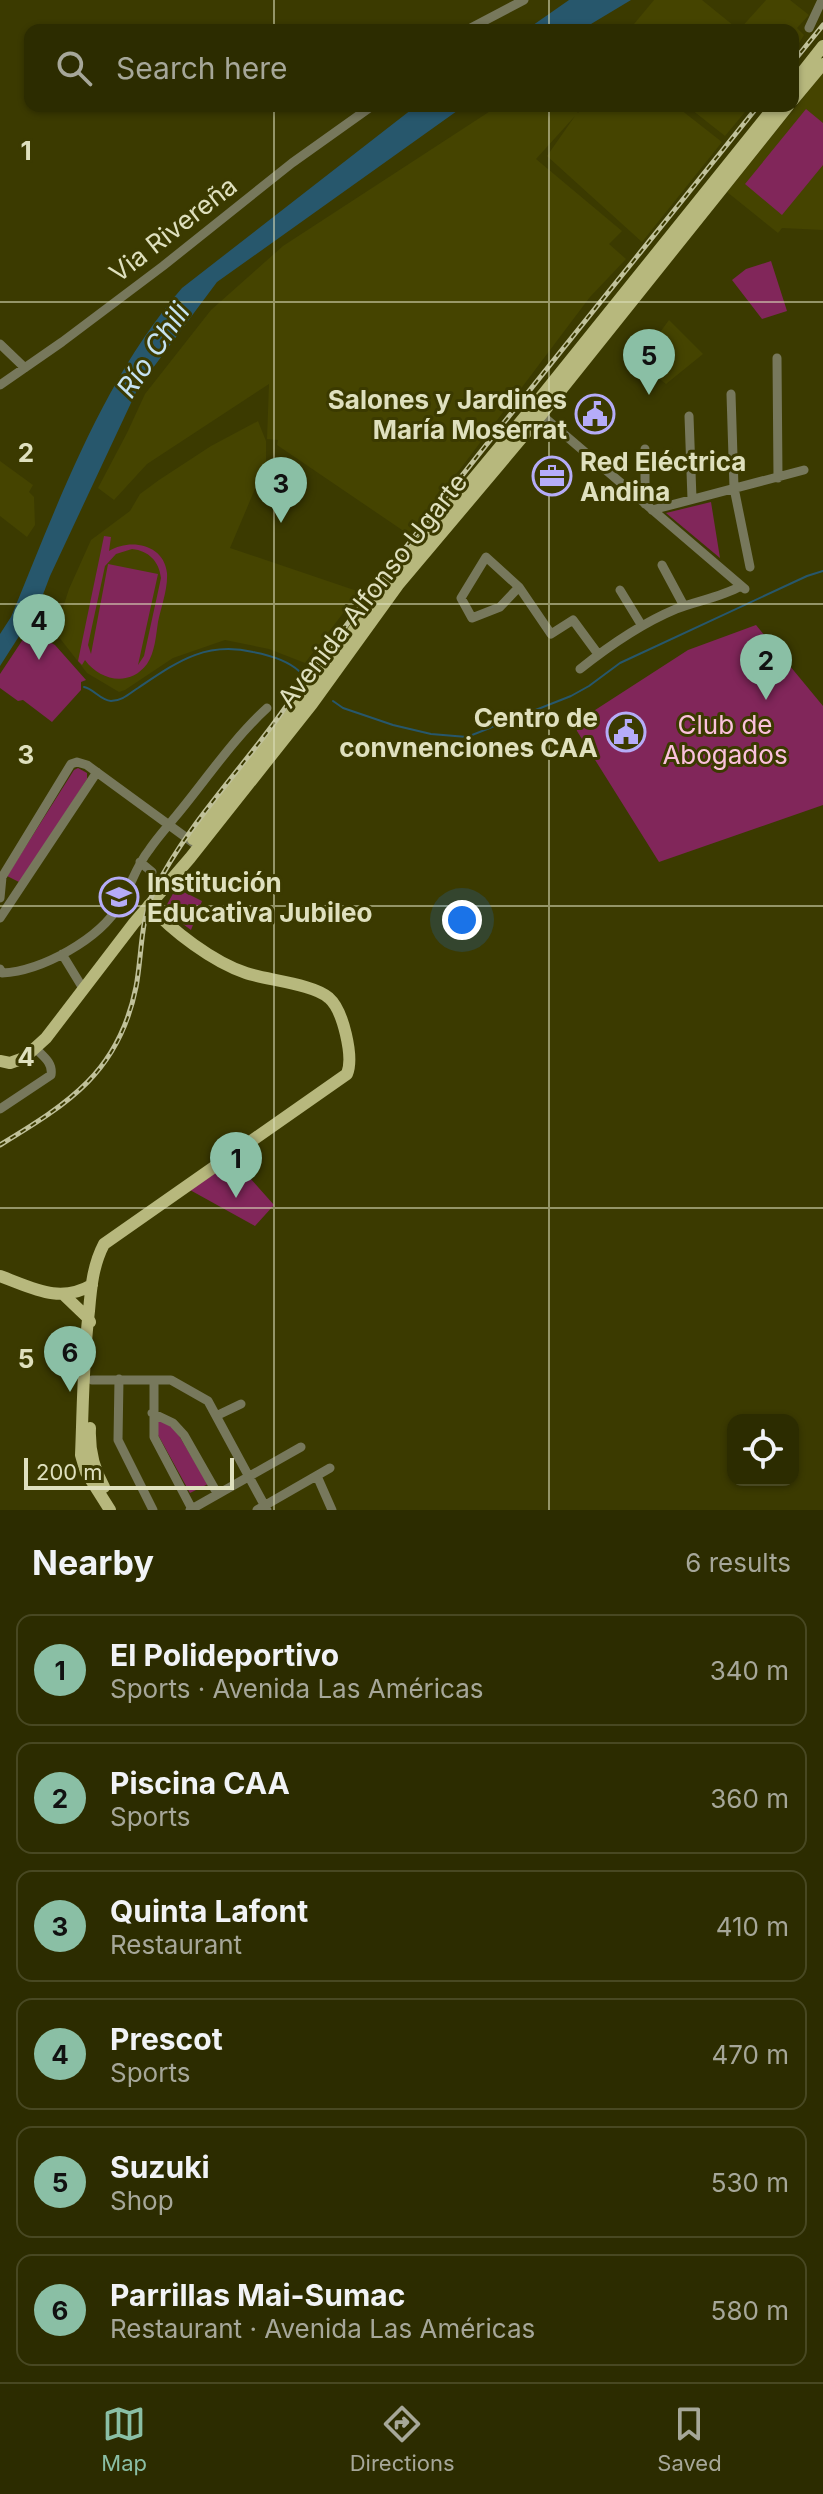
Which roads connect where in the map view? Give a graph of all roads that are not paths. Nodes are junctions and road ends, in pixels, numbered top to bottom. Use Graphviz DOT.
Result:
graph roads {
  1 [pos="524,0"];
  2 [pos="822,0"];
  3 [pos="478,24"];
  4 [pos="809,28"];
  5 [pos="823,46"];
  6 [pos="823,64"];
  7 [pos="799,76"];
  8 [pos="799,93"];
  9 [pos="364,112"];
  10 [pos="770,112"];
  11 [pos="783,112"];
  12 [pos="0,344"];
  13 [pos="777,358"];
  14 [pos="25,368"];
  15 [pos="0,385"];
  16 [pos="731,394"];
  17 [pos="537,411"];
  18 [pos="689,416"];
  19 [pos="645,449"];
  20 [pos="804,470"];
  21 [pos="778,478"];
  22 [pos="734,488"];
  23 [pos="692,499"];
  24 [pos="648,507"];
  25 [pos="662,565"];
  26 [pos="750,567"];
  27 [pos="519,587"];
  28 [pos="620,590"];
  29 [pos="684,606"];
  30 [pos="642,626"];
  31 [pos="598,654"];
  32 [pos="580,669"];
  33 [pos="267,708"];
  34 [pos="97,772"];
  35 [pos="167,824"];
  36 [pos="195,844"];
  37 [pos="140,862"];
  38 [pos="152,872"];
  39 [pos="1,894"];
  40 [pos="15,896"];
  41 [pos="149,905"];
  42 [pos="0,918"];
  43 [pos="62,954"];
  44 [pos="0,969"];
  45 [pos="84,990"];
  46 [pos="36,1049"];
  47 [pos="0,1061"];
  48 [pos="5,1100"];
  49 [pos="0,1109"];
  50 [pos="0,1276"];
  51 [pos="92,1285"];
  52 [pos="65,1296"];
  53 [pos="88,1318"];
  54 [pos="119,1379"];
  55 [pos="92,1380"];
  56 [pos="154,1380"];
  57 [pos="241,1404"];
  58 [pos="152,1413"];
  59 [pos="216,1416"];
  60 [pos="301,1447"];
  61 [pos="330,1468"];
  62 [pos="248,1476"];
  63 [pos="317,1476"];
  64 [pos="217,1493"];
  65 [pos="263,1508"];
  66 [pos="191,1509"];
  67 [pos="329,1509"];
  68 [pos="110,1510"];
  69 [pos="118,1510"];
  70 [pos="153,1510"];
  1 -- 3 [label="street"];
  2 -- 4 [label="street"];
  5 -- 7 [label="main road"];
  6 -- 8 [label="main road"];
  9 -- 14 [label="street, Via Rivereña"];
  10 -- 17 [label="main road, Avenida Alfonso Ugarte"];
  11 -- 17 [label="main road, Avenida Alfonso Ugarte"];
  12 -- 14 [label="street"];
  13 -- 21 [label="street"];
  14 -- 15 [label="street, Via Rivereña"];
  16 -- 22 [label="street"];
  17 -- 24 [label="street"];
  17 -- 36 [label="main road, Avenida Alfonso Ugarte"];
  18 -- 23 [label="street"];
  19 -- 24 [label="street"];
  20 -- 21 [label="street"];
  21 -- 22 [label="street"];
  22 -- 23 [label="street"];
  22 -- 26 [label="street"];
  23 -- 24 [label="street"];
  24 -- 29 [label="street"];
  25 -- 29 [label="street"];
  27 -- 27 [label="street"];
  27 -- 31 [label="street"];
  28 -- 30 [label="street"];
  29 -- 30 [label="street"];
  30 -- 31 [label="street"];
  31 -- 32 [label="street"];
  33 -- 35 [label="street"];
  34 -- 35 [label="street"];
  34 -- 39 [label="street"];
  34 -- 40 [label="street"];
  35 -- 36 [label="street"];
  35 -- 37 [label="street"];
  36 -- 41 [label="main road, Avenida Alfonso Ugarte"];
  37 -- 38 [label="street"];
  37 -- 43 [label="street"];
  39 -- 40 [label="street"];
  40 -- 42 [label="street"];
  41 -- 45 [label="main road, Avenida Alfonso Ugarte"];
  41 -- 51 [label="main road"];
  43 -- 44 [label="street"];
  43 -- 45 [label="street"];
  45 -- 46 [label="main road, Avenida Alfonso Ugarte"];
  46 -- 47 [label="main road"];
  46 -- 48 [label="street"];
  48 -- 49 [label="street"];
  50 -- 52 [label="main road"];
  51 -- 52 [label="main road"];
  51 -- 53 [label="main road"];
  52 -- 53 [label="main road"];
  53 -- 55 [label="main road"];
  53 -- 68 [label="main road"];
  54 -- 55 [label="street"];
  54 -- 56 [label="street"];
  54 -- 70 [label="street"];
  55 -- 69 [label="main road"];
  56 -- 58 [label="street"];
  56 -- 59 [label="street"];
  57 -- 59 [label="street"];
  58 -- 64 [label="street"];
  58 -- 66 [label="street"];
  59 -- 62 [label="street"];
  60 -- 62 [label="street"];
  61 -- 63 [label="street"];
  62 -- 64 [label="street"];
  62 -- 65 [label="street"];
  63 -- 65 [label="street"];
  63 -- 67 [label="street"];
  64 -- 66 [label="street"];
}
